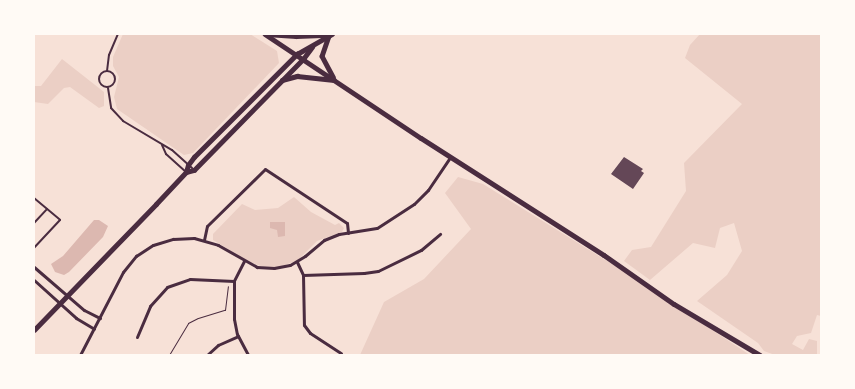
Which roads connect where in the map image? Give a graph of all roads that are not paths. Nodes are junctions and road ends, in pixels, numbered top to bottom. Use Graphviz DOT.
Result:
graph roads {
  1 [pos="118,34"];
  2 [pos="265,34"];
  3 [pos="331,35"];
  4 [pos="312,47"];
  5 [pos="297,54"];
  6 [pos="303,59"];
  7 [pos="107,71"];
  8 [pos="335,80"];
  9 [pos="281,81"];
  10 [pos="108,88"];
  11 [pos="162,145"];
  12 [pos="450,157"];
  13 [pos="188,164"];
  14 [pos="194,170"];
  15 [pos="186,172"];
  16 [pos="34,198"];
  17 [pos="47,208"];
  18 [pos="34,223"];
  19 [pos="348,233"];
  20 [pos="440,234"];
  21 [pos="204,240"];
  22 [pos="34,248"];
  23 [pos="244,261"];
  24 [pos="296,262"];
  25 [pos="34,267"];
  26 [pos="302,274"];
  27 [pos="34,280"];
  28 [pos="234,281"];
  29 [pos="66,296"];
  30 [pos="60,303"];
  31 [pos="100,318"];
  32 [pos="94,329"];
  33 [pos="34,330"];
  34 [pos="238,336"];
  35 [pos="138,337"];
  36 [pos="341,353"];
  37 [pos="80,355"];
  38 [pos="208,355"];
  39 [pos="248,355"];
  40 [pos="760,355"];
  1 -- 7 [label="lane"];
  2 -- 3 [label="street"];
  2 -- 5 [label="street"];
  3 -- 4 [label="street"];
  3 -- 8 [label="street"];
  4 -- 5 [label="street"];
  4 -- 6 [label="street"];
  5 -- 6 [label="street"];
  5 -- 13 [label="street"];
  6 -- 8 [label="street"];
  6 -- 9 [label="street"];
  7 -- 10 [label="lane"];
  7 -- 10 [label="lane"];
  8 -- 9 [label="street"];
  8 -- 12 [label="street"];
  9 -- 14 [label="street"];
  10 -- 11 [label="lane"];
  11 -- 13 [label="lane"];
  11 -- 15 [label="lane"];
  12 -- 19 [label="street"];
  12 -- 40 [label="street"];
  13 -- 14 [label="lane"];
  13 -- 15 [label="street"];
  14 -- 15 [label="street"];
  15 -- 29 [label="street"];
  16 -- 17 [label="lane"];
  17 -- 18 [label="lane"];
  17 -- 22 [label="lane"];
  19 -- 21 [label="street"];
  19 -- 24 [label="street"];
  20 -- 26 [label="street"];
  21 -- 23 [label="street"];
  21 -- 31 [label="street"];
  23 -- 24 [label="street"];
  23 -- 28 [label="street"];
  24 -- 26 [label="street"];
  25 -- 29 [label="street"];
  26 -- 36 [label="street"];
  27 -- 30 [label="street"];
  28 -- 34 [label="street"];
  28 -- 35 [label="street"];
  29 -- 30 [label="street"];
  29 -- 31 [label="street"];
  30 -- 32 [label="street"];
  30 -- 33 [label="street"];
  31 -- 32 [label="street"];
  32 -- 37 [label="street"];
  34 -- 38 [label="street"];
  34 -- 39 [label="street"];
}
